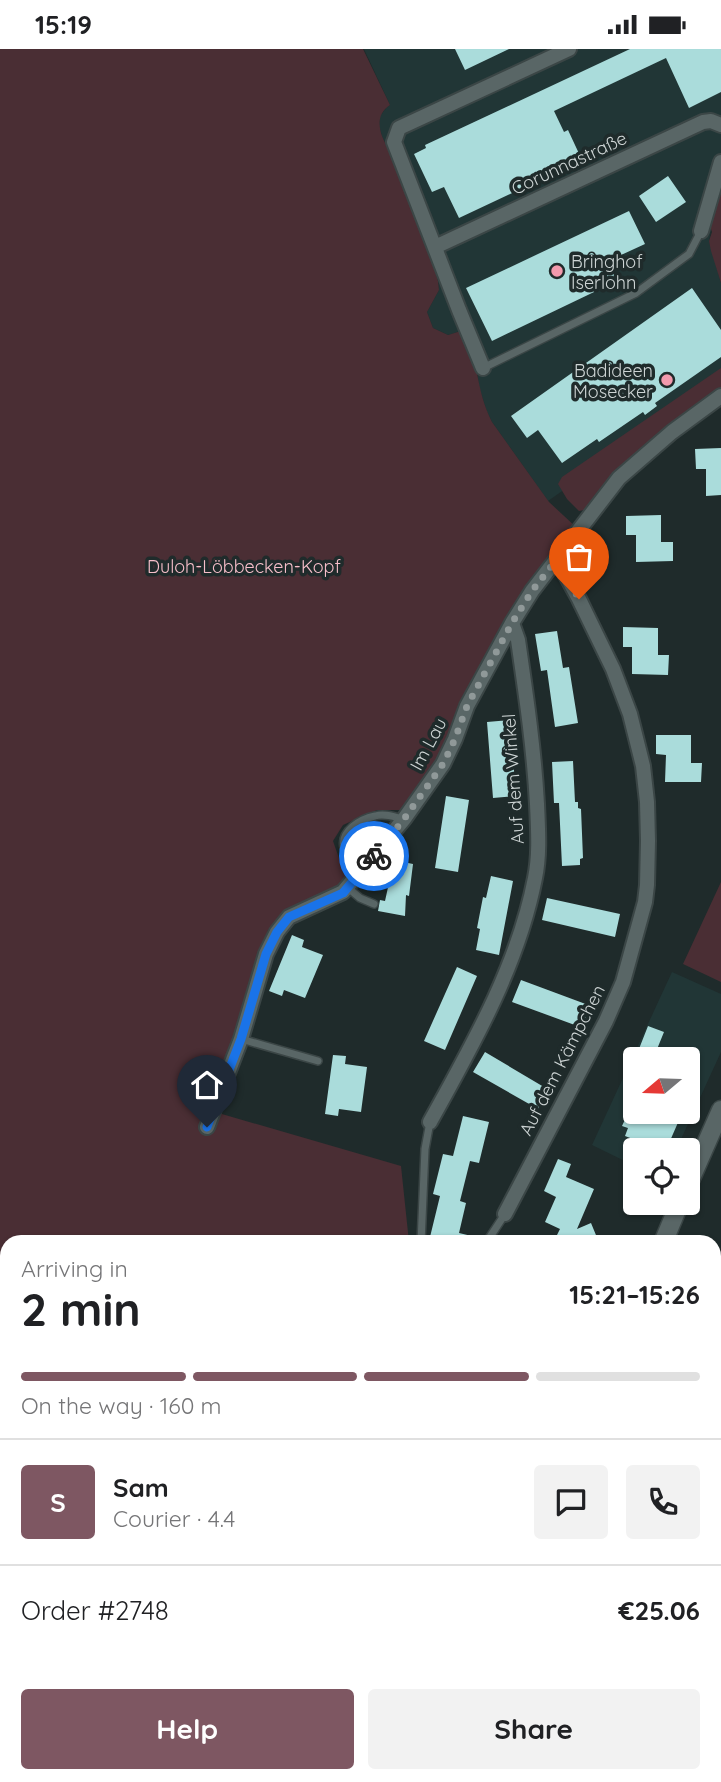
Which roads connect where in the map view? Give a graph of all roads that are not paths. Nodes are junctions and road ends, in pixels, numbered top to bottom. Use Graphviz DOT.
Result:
graph roads {
  1 [pos="569,49"];
  2 [pos="721,125"];
  3 [pos="721,162"];
  4 [pos="701,231"];
  5 [pos="435,247"];
  6 [pos="483,367"];
  7 [pos="721,396"];
  8 [pos="557,559"];
  9 [pos="512,623"];
  10 [pos="404,819"];
  11 [pos="359,874"];
  12 [pos="347,887"];
  13 [pos="374,904"];
  14 [pos="241,1039"];
  15 [pos="318,1061"];
  16 [pos="721,1110"];
  17 [pos="430,1122"];
  18 [pos="207,1127"];
  19 [pos="700,1158"];
  20 [pos="505,1214"];
  21 [pos="675,1215"];
  22 [pos="421,1235"];
  23 [pos="491,1235"];
  24 [pos="666,1235"];
  1 -- 5 [label="street"];
  2 -- 5 [label="street, Corunnastraße"];
  3 -- 4 [label="street"];
  4 -- 6 [label="lane"];
  5 -- 6 [label="street"];
  7 -- 8 [label="street, Im Lau"];
  8 -- 9 [label="street, Im Lau"];
  8 -- 20 [label="street, Auf dem Kämpchen"];
  9 -- 10 [label="street, Im Lau"];
  9 -- 17 [label="street, Auf dem Winkel"];
  10 -- 11 [label="street, Im Lau"];
  10 -- 11 [label="lane"];
  11 -- 12 [label="street, Im Lau"];
  12 -- 13 [label="lane"];
  12 -- 14 [label="street, Im Lau"];
  14 -- 15 [label="lane"];
  14 -- 18 [label="street, Im Lau"];
  16 -- 19 [label="main road"];
  17 -- 22 [label="lane"];
  20 -- 23 [label="lane"];
  21 -- 24 [label="main road"];
}
